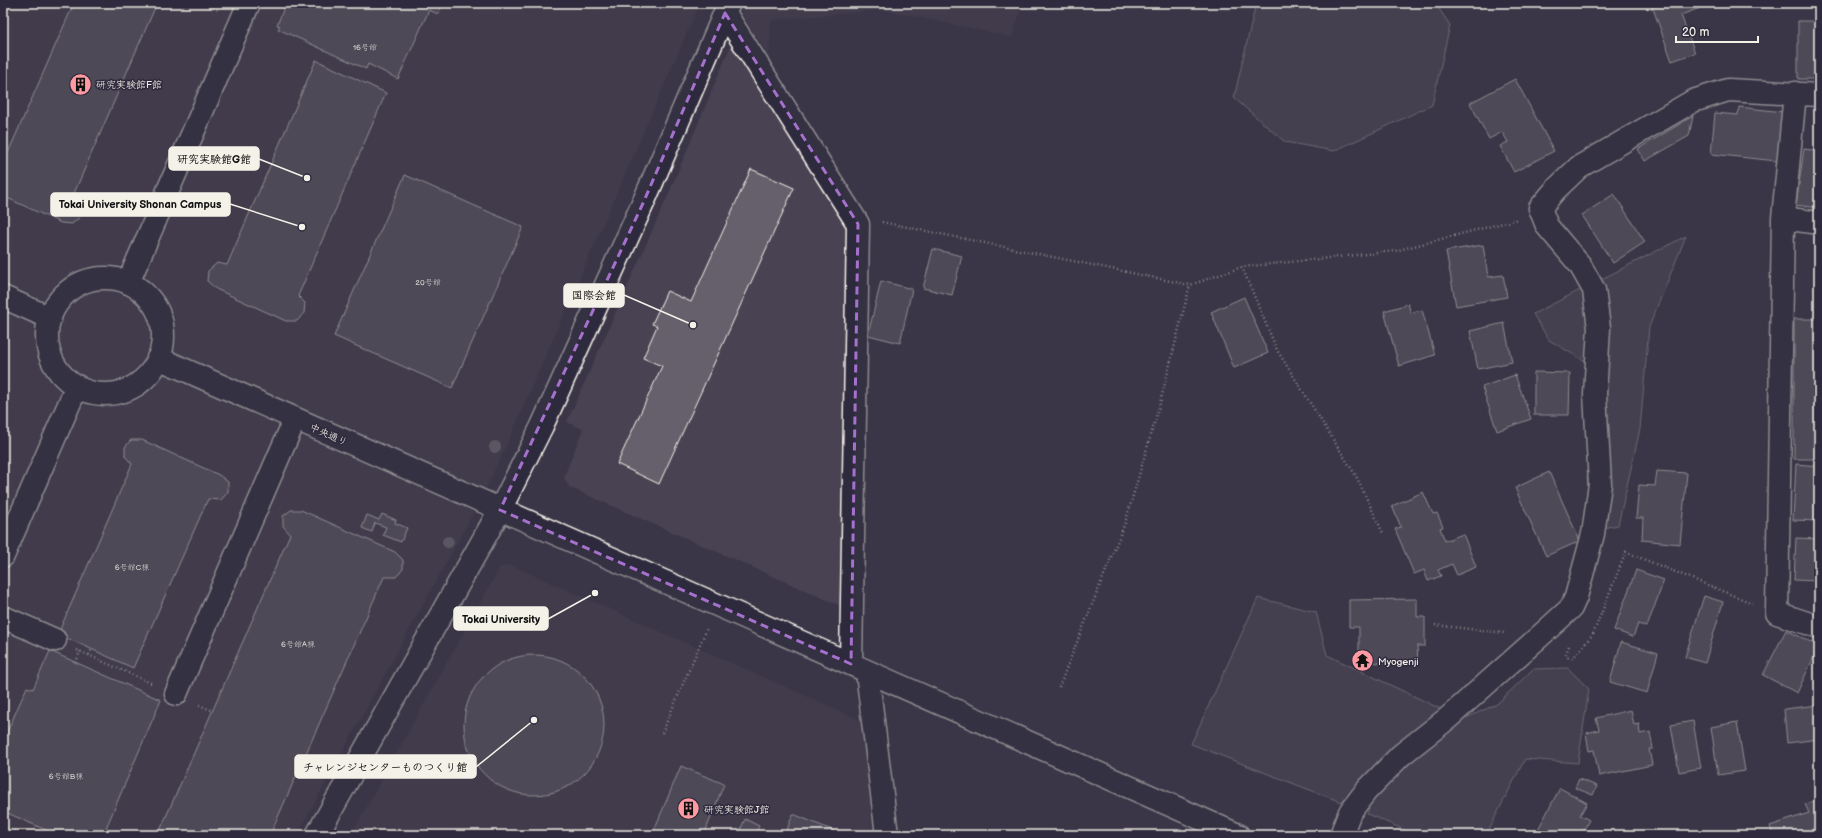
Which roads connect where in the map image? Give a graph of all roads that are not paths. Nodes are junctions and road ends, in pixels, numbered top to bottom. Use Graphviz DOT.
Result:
graph roads {
  1 [pos="249,3"];
  2 [pos="727,8"];
  3 [pos="1795,93"];
  4 [pos="1819,95"];
  5 [pos="1783,218"];
  6 [pos="1819,223"];
  7 [pos="128,283"];
  8 [pos="3,296"];
  9 [pos="50,318"];
  10 [pos="158,358"];
  11 [pos="77,386"];
  12 [pos="295,419"];
  13 [pos="500,510"];
  14 [pos="8,530"];
  15 [pos="3,556"];
  16 [pos="3,617"];
  17 [pos="1819,627"];
  18 [pos="55,640"];
  19 [pos="859,668"];
  20 [pos="176,694"];
  21 [pos="317,835"];
  22 [pos="888,835"];
  23 [pos="1238,835"];
  24 [pos="1340,835"];
  1 -- 7 [label="street"];
  2 -- 13 [label="street"];
  2 -- 19 [label="street"];
  3 -- 4 [label="street"];
  3 -- 5 [label="street"];
  3 -- 24 [label="street"];
  5 -- 6 [label="street"];
  5 -- 17 [label="street"];
  7 -- 9 [label="street"];
  7 -- 10 [label="street"];
  8 -- 9 [label="street"];
  9 -- 11 [label="street"];
  10 -- 11 [label="street"];
  10 -- 12 [label="street, 中央通り"];
  11 -- 14 [label="street"];
  12 -- 13 [label="street, 中央通り"];
  12 -- 20 [label="street"];
  13 -- 19 [label="street, 中央通り"];
  13 -- 21 [label="street"];
  14 -- 15 [label="street"];
  16 -- 18 [label="street"];
  19 -- 22 [label="street"];
  19 -- 23 [label="street, 中央通り"];
}
